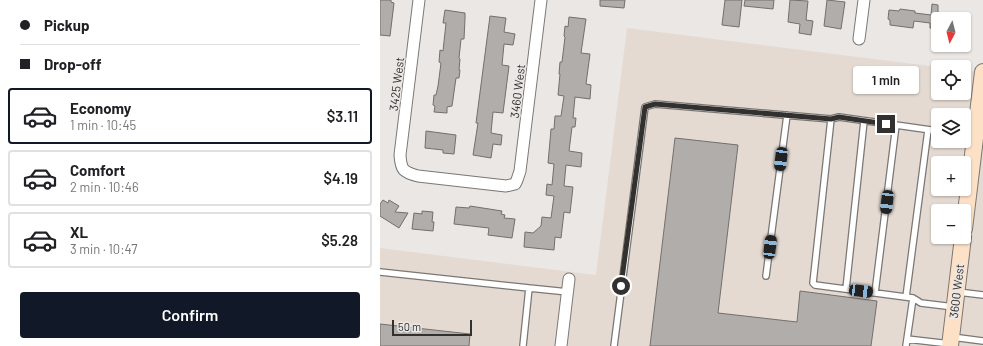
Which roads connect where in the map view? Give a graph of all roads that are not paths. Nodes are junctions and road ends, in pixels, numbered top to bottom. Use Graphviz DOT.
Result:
graph roads {
  1 [pos="419,0"];
  2 [pos="541,0"];
  3 [pos="864,0"];
  4 [pos="859,39"];
  5 [pos="983,72"];
  6 [pos="787,115"];
  7 [pos="831,119"];
  8 [pos="864,121"];
  9 [pos="896,125"];
  10 [pos="928,130"];
  11 [pos="931,130"];
  12 [pos="514,184"];
  13 [pos="966,204"];
  14 [pos="962,244"];
  15 [pos="380,272"];
  16 [pos="766,276"];
  17 [pos="569,279"];
  18 [pos="529,288"];
  19 [pos="846,289"];
  20 [pos="568,292"];
  21 [pos="875,293"];
  22 [pos="983,295"];
  23 [pos="909,298"];
  24 [pos="956,299"];
  25 [pos="907,339"];
  26 [pos="950,342"];
  27 [pos="983,342"];
  28 [pos="523,346"];
  29 [pos="561,346"];
  30 [pos="614,346"];
  31 [pos="906,346"];
  1 -- 12 [label="street, 3425 West"];
  2 -- 12 [label="street, 3460 West"];
  3 -- 4 [label="street"];
  5 -- 13 [label="street"];
  6 -- 7 [label="lane"];
  6 -- 16 [label="lane"];
  6 -- 30 [label="lane"];
  7 -- 8 [label="lane"];
  7 -- 19 [label="lane"];
  8 -- 9 [label="lane"];
  8 -- 19 [label="lane"];
  9 -- 10 [label="lane"];
  9 -- 21 [label="lane"];
  10 -- 11 [label="lane"];
  10 -- 23 [label="lane"];
  14 -- 24 [label="street, 3600 West"];
  15 -- 18 [label="lane"];
  17 -- 20 [label="street"];
  18 -- 20 [label="lane"];
  18 -- 28 [label="lane"];
  19 -- 21 [label="lane"];
  20 -- 29 [label="street"];
  21 -- 23 [label="lane"];
  22 -- 24 [label="lane"];
  23 -- 24 [label="lane"];
  23 -- 25 [label="lane"];
  24 -- 26 [label="street, 3600 West"];
  25 -- 26 [label="lane"];
  25 -- 31 [label="lane"];
  26 -- 27 [label="lane"];
}
